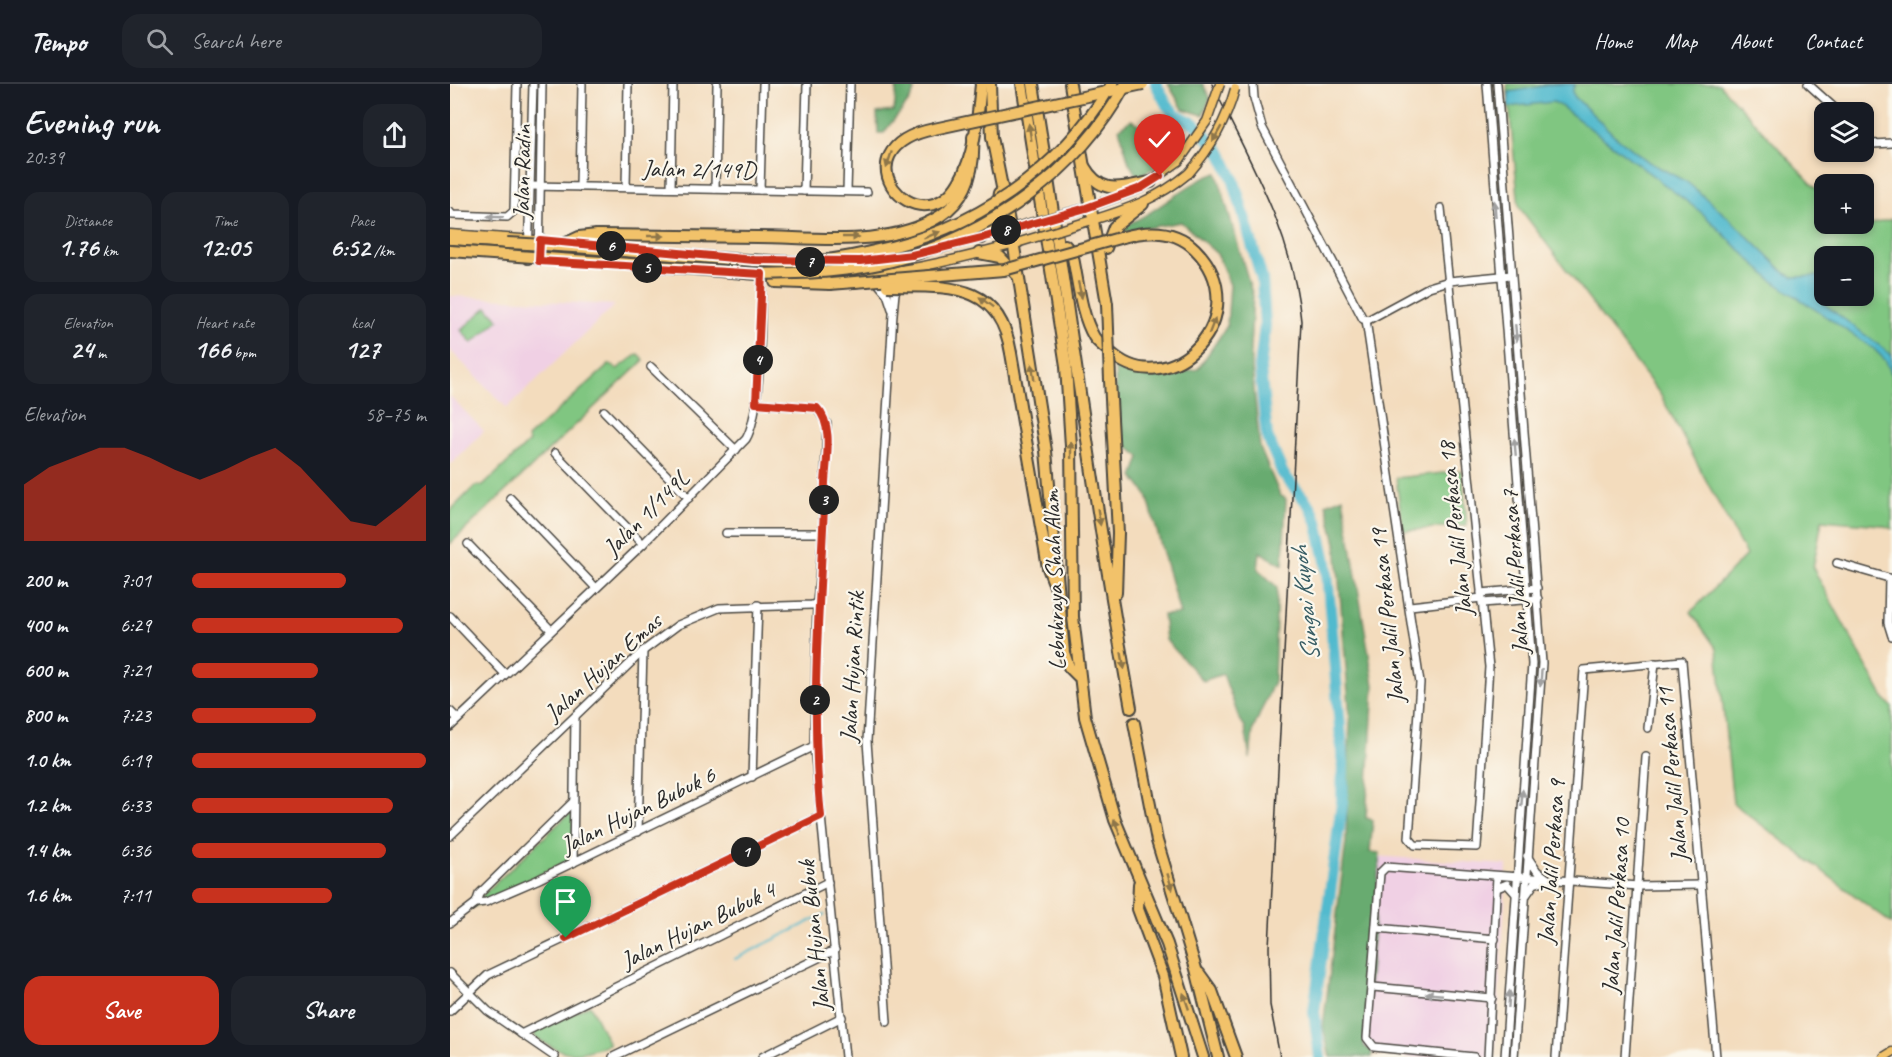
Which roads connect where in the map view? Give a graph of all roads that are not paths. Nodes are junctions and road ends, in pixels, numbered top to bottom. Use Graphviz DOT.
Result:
graph roads {
  1 [pos="517,84"];
  2 [pos="532,84"];
  3 [pos="542,84"];
  4 [pos="582,84"];
  5 [pos="628,84"];
  6 [pos="673,84"];
  7 [pos="717,84"];
  8 [pos="763,84"];
  9 [pos="807,84"];
  10 [pos="850,84"];
  11 [pos="981,84"];
  12 [pos="990,84"];
  13 [pos="1022,84"];
  14 [pos="1033,84"];
  15 [pos="1070,84"];
  16 [pos="1112,84"];
  17 [pos="1126,84"];
  18 [pos="1143,84"];
  19 [pos="1220,84"];
  20 [pos="1253,84"];
  21 [pos="1487,84"];
  22 [pos="1497,84"];
  23 [pos="1808,84"];
  24 [pos="1235,87"];
  25 [pos="1828,102"];
  26 [pos="973,137"];
  27 [pos="1892,143"];
  28 [pos="1874,144"];
  29 [pos="1083,163"];
  30 [pos="1151,182"];
  31 [pos="1002,183"];
  32 [pos="530,186"];
  33 [pos="542,186"];
  34 [pos="579,187"];
  35 [pos="626,187"];
  36 [pos="671,188"];
  37 [pos="715,189"];
  38 [pos="760,190"];
  39 [pos="804,190"];
  40 [pos="847,191"];
  41 [pos="867,192"];
  42 [pos="1143,204"];
  43 [pos="1088,207"];
  44 [pos="1441,208"];
  45 [pos="450,212"];
  46 [pos="1091,221"];
  47 [pos="1013,228"];
  48 [pos="450,234"];
  49 [pos="982,238"];
  50 [pos="1058,238"];
  51 [pos="450,239"];
  52 [pos="529,239"];
  53 [pos="540,240"];
  54 [pos="1017,243"];
  55 [pos="562,245"];
  56 [pos="450,252"];
  57 [pos="979,253"];
  58 [pos="528,260"];
  59 [pos="539,261"];
  60 [pos="1101,262"];
  61 [pos="921,267"];
  62 [pos="759,274"];
  63 [pos="868,275"];
  64 [pos="1511,275"];
  65 [pos="1501,276"];
  66 [pos="1018,278"];
  67 [pos="1449,281"];
  68 [pos="830,284"];
  69 [pos="893,314"];
  70 [pos="1367,320"];
  71 [pos="651,367"];
  72 [pos="756,403"];
  73 [pos="604,411"];
  74 [pos="736,450"];
  75 [pos="555,453"];
  76 [pos="510,498"];
  77 [pos="689,498"];
  78 [pos="726,532"];
  79 [pos="823,533"];
  80 [pos="643,543"];
  81 [pos="468,544"];
  82 [pos="1837,563"];
  83 [pos="1890,579"];
  84 [pos="596,588"];
  85 [pos="1537,588"];
  86 [pos="1526,589"];
  87 [pos="1060,596"];
  88 [pos="1482,598"];
  89 [pos="1538,599"];
  90 [pos="1527,600"];
  91 [pos="817,603"];
  92 [pos="758,605"];
  93 [pos="1410,606"];
  94 [pos="1114,615"];
  95 [pos="450,616"];
  96 [pos="551,630"];
  97 [pos="1892,636"];
  98 [pos="643,651"];
  99 [pos="1655,663"];
  100 [pos="505,674"];
  101 [pos="1078,676"];
  102 [pos="1131,708"];
  103 [pos="450,711"];
  104 [pos="575,717"];
  105 [pos="458,719"];
  106 [pos="1134,723"];
  107 [pos="450,727"];
  108 [pos="1648,728"];
  109 [pos="814,746"];
  110 [pos="1646,757"];
  111 [pos="752,777"];
  112 [pos="573,802"];
  113 [pos="821,816"];
  114 [pos="638,831"];
  115 [pos="450,836"];
  116 [pos="1477,847"];
  117 [pos="1517,856"];
  118 [pos="1527,856"];
  119 [pos="573,862"];
  120 [pos="1500,876"];
  121 [pos="1516,877"];
  122 [pos="1525,878"];
  123 [pos="1548,879"];
  124 [pos="1138,881"];
  125 [pos="1569,881"];
  126 [pos="828,882"];
  127 [pos="1701,885"];
  128 [pos="1638,886"];
  129 [pos="1497,888"];
  130 [pos="1515,894"];
  131 [pos="1524,898"];
  132 [pos="476,903"];
  133 [pos="450,923"];
  134 [pos="1377,928"];
  135 [pos="1495,939"];
  136 [pos="836,950"];
  137 [pos="1196,969"];
  138 [pos="450,973"];
  139 [pos="1372,987"];
  140 [pos="468,992"];
  141 [pos="1492,998"];
  142 [pos="450,1011"];
  143 [pos="842,1017"];
  144 [pos="887,1022"];
  145 [pos="521,1034"];
  146 [pos="1892,1052"];
  147 [pos="555,1057"];
  148 [pos="613,1057"];
  149 [pos="762,1057"];
  150 [pos="845,1057"];
  151 [pos="1181,1057"];
  152 [pos="1203,1057"];
  153 [pos="1218,1057"];
  154 [pos="1236,1057"];
  155 [pos="1474,1057"];
  156 [pos="1488,1057"];
  157 [pos="1505,1057"];
  158 [pos="1514,1057"];
  159 [pos="1556,1057"];
  160 [pos="1625,1057"];
  161 [pos="1716,1057"];
  162 [pos="1884,1057"];
  1 -- 45 [label="street, one-way"];
  2 -- 32 [label="street, Jalan Radin"];
  3 -- 33 [label="street, Jalan Radin"];
  4 -- 34 [label="street"];
  5 -- 35 [label="street"];
  6 -- 36 [label="street"];
  7 -- 37 [label="street"];
  8 -- 38 [label="street"];
  9 -- 39 [label="street"];
  10 -- 40 [label="street"];
  11 -- 26 [label="highway"];
  12 -- 31 [label="highway"];
  101 -- 13 [label="highway, Lebuhraya Shah Alam, one-way"];
  14 -- 50 [label="highway, Lebuhraya Shah Alam"];
  15 -- 29 [label="highway"];
  55 -- 16 [label="highway, one-way, bridge"];
  17 -- 62 [label="highway, bridge"];
  18 -- 26 [label="highway, one-way, bridge"];
  19 -- 30 [label="main road, bridge"];
  20 -- 70 [label="street, Jalan Jalil Perkasa 19"];
  65 -- 21 [label="street, Jalan Jalil Perkasa 7, one-way"];
  22 -- 64 [label="street, Jalan Jalil Perkasa 7"];
  23 -- 25 [label="street"];
  24 -- 42 [label="main road, one-way, bridge"];
  55 -- 26 [label="highway, one-way, bridge"];
  27 -- 28 [label="street"];
  29 -- 30 [label="highway"];
  29 -- 43 [label="highway"];
  30 -- 43 [label="main road"];
  31 -- 47 [label="highway"];
  31 -- 49 [label="highway"];
  32 -- 33 [label="street, Jalan 2/149D"];
  32 -- 52 [label="street, Jalan Radin"];
  33 -- 34 [label="street, Jalan 2/149D"];
  33 -- 53 [label="street, Jalan Radin"];
  34 -- 35 [label="street, Jalan 2/149D"];
  35 -- 36 [label="street, Jalan 2/149D"];
  36 -- 37 [label="street, Jalan 2/149D"];
  37 -- 38 [label="street, Jalan 2/149D"];
  38 -- 39 [label="street, Jalan 2/149D"];
  39 -- 40 [label="street, Jalan 2/149D"];
  40 -- 41 [label="street, Jalan 2/149D"];
  42 -- 46 [label="main road"];
  42 -- 60 [label="highway"];
  43 -- 46 [label="highway"];
  43 -- 47 [label="main road, bridge"];
  44 -- 67 [label="street, Jalan Jalil Perkasa 18"];
  46 -- 54 [label="main road, bridge"];
  46 -- 60 [label="highway"];
  47 -- 49 [label="main road"];
  47 -- 54 [label="highway"];
  48 -- 52 [label="main road"];
  49 -- 53 [label="main road"];
  50 -- 68 [label="highway, one-way, bridge"];
  50 -- 94 [label="highway, Lebuhraya Shah Alam, one-way"];
  51 -- 55 [label="highway, bridge"];
  52 -- 53 [label="main road"];
  52 -- 58 [label="street, Jalan Radin"];
  53 -- 59 [label="street, Jalan Radin"];
  54 -- 57 [label="main road"];
  54 -- 66 [label="highway"];
  56 -- 58 [label="main road"];
  56 -- 62 [label="highway, bridge"];
  57 -- 61 [label="main road"];
  57 -- 66 [label="highway"];
  58 -- 59 [label="main road"];
  59 -- 62 [label="main road"];
  60 -- 94 [label="highway, bridge"];
  61 -- 63 [label="main road"];
  61 -- 69 [label="street, Jalan Hujan Rintik"];
  62 -- 63 [label="main road"];
  62 -- 68 [label="highway, bridge"];
  62 -- 72 [label="street, Jalan 1/149L"];
  63 -- 69 [label="street, Jalan Hujan Rintik"];
  64 -- 65 [label="street"];
  64 -- 85 [label="street, Jalan Jalil Perkasa 7, one-way"];
  65 -- 67 [label="street"];
  86 -- 65 [label="street, Jalan Jalil Perkasa 7, one-way"];
  87 -- 66 [label="highway, one-way"];
  67 -- 70 [label="street"];
  67 -- 88 [label="street, Jalan Jalil Perkasa 18"];
  87 -- 68 [label="highway, one-way, bridge"];
  69 -- 144 [label="street, Jalan Hujan Rintik"];
  70 -- 93 [label="street, Jalan Jalil Perkasa 19"];
  71 -- 74 [label="street"];
  72 -- 74 [label="street, Jalan 1/149L"];
  72 -- 79 [label="street, Jalan Hujan Bubuk"];
  73 -- 77 [label="street"];
  74 -- 77 [label="street, Jalan 1/149L"];
  75 -- 80 [label="street"];
  76 -- 84 [label="street"];
  77 -- 80 [label="street, Jalan 1/149L"];
  78 -- 79 [label="street"];
  79 -- 91 [label="street, Jalan Hujan Bubuk"];
  80 -- 84 [label="street, Jalan 1/149L"];
  81 -- 96 [label="street"];
  82 -- 83 [label="street"];
  83 -- 97 [label="street"];
  84 -- 96 [label="street, Jalan 1/149L"];
  85 -- 86 [label="street"];
  85 -- 89 [label="street, Jalan Jalil Perkasa 7"];
  86 -- 88 [label="street"];
  86 -- 90 [label="street, Jalan Jalil Perkasa 7"];
  87 -- 101 [label="highway"];
  88 -- 90 [label="street"];
  88 -- 93 [label="street"];
  88 -- 116 [label="street, Jalan Jalil Perkasa 18"];
  89 -- 90 [label="street"];
  89 -- 118 [label="street, Jalan Jalil Perkasa 7, one-way"];
  117 -- 90 [label="street, Jalan Jalil Perkasa 7, one-way"];
  91 -- 92 [label="street, Jalan Hujan Emas"];
  91 -- 109 [label="street, Jalan Hujan Bubuk"];
  92 -- 98 [label="street, Jalan Hujan Emas"];
  92 -- 111 [label="street"];
  93 -- 116 [label="street, Jalan Jalil Perkasa 19"];
  94 -- 102 [label="highway, Lebuhraya Shah Alam, one-way"];
  95 -- 100 [label="street"];
  96 -- 100 [label="street, Jalan 1/149L"];
  98 -- 104 [label="street, Jalan Hujan Emas"];
  98 -- 114 [label="street"];
  99 -- 108 [label="street"];
  99 -- 125 [label="street, Jalan Jalil Perkasa 9"];
  99 -- 127 [label="street, Jalan Jalil Perkasa 11"];
  100 -- 105 [label="street, Jalan 1/149L"];
  124 -- 101 [label="highway, Lebuhraya Shah Alam, one-way"];
  103 -- 105 [label="street"];
  104 -- 112 [label="street"];
  104 -- 115 [label="street, Jalan Hujan Emas"];
  105 -- 107 [label="street, Jalan 1/149L"];
  106 -- 137 [label="highway, one-way"];
  109 -- 111 [label="street, Jalan Hujan Bubuk 6"];
  109 -- 113 [label="street, Jalan Hujan Bubuk"];
  110 -- 128 [label="street, Jalan Jalil Perkasa 10"];
  111 -- 114 [label="street, Jalan Hujan Bubuk 6"];
  112 -- 119 [label="street"];
  112 -- 132 [label="street"];
  113 -- 126 [label="street, Jalan Hujan Bubuk"];
  113 -- 140 [label="street"];
  114 -- 119 [label="street, Jalan Hujan Bubuk 6"];
  117 -- 120 [label="street"];
  117 -- 121 [label="street, Jalan Jalil Perkasa 7"];
  118 -- 122 [label="street, Jalan Jalil Perkasa 7"];
  118 -- 123 [label="street"];
  119 -- 132 [label="street, Jalan Hujan Bubuk 6"];
  120 -- 121 [label="street"];
  120 -- 129 [label="street"];
  120 -- 134 [label="street"];
  121 -- 122 [label="street"];
  121 -- 130 [label="street, Jalan Jalil Perkasa 7"];
  122 -- 123 [label="street"];
  122 -- 131 [label="street, Jalan Jalil Perkasa 7"];
  123 -- 125 [label="street"];
  123 -- 131 [label="street"];
  124 -- 151 [label="highway"];
  152 -- 124 [label="highway, Lebuhraya Shah Alam, one-way"];
  125 -- 128 [label="street"];
  125 -- 159 [label="street, Jalan Jalil Perkasa 9"];
  126 -- 136 [label="street, Jalan Hujan Bubuk"];
  126 -- 145 [label="street, Jalan Hujan Bubuk 4"];
  127 -- 128 [label="street"];
  127 -- 161 [label="street, Jalan Jalil Perkasa 11"];
  128 -- 160 [label="street, Jalan Jalil Perkasa 10"];
  129 -- 130 [label="street"];
  129 -- 135 [label="street"];
  157 -- 130 [label="street, Jalan Jalil Perkasa 7, one-way"];
  131 -- 158 [label="street, Jalan Jalil Perkasa 7"];
  132 -- 133 [label="street"];
  134 -- 135 [label="street"];
  134 -- 139 [label="street"];
  135 -- 141 [label="street"];
  136 -- 143 [label="street, Jalan Hujan Bubuk"];
  136 -- 148 [label="street"];
  137 -- 153 [label="highway"];
  137 -- 154 [label="highway"];
  138 -- 140 [label="street"];
  141 -- 139 [label="street, one-way"];
  139 -- 155 [label="street"];
  140 -- 142 [label="street"];
  140 -- 145 [label="street"];
  141 -- 156 [label="street"];
  143 -- 149 [label="street"];
  143 -- 150 [label="street, Jalan Hujan Bubuk"];
  145 -- 147 [label="street"];
  146 -- 162 [label="main road"];
}
